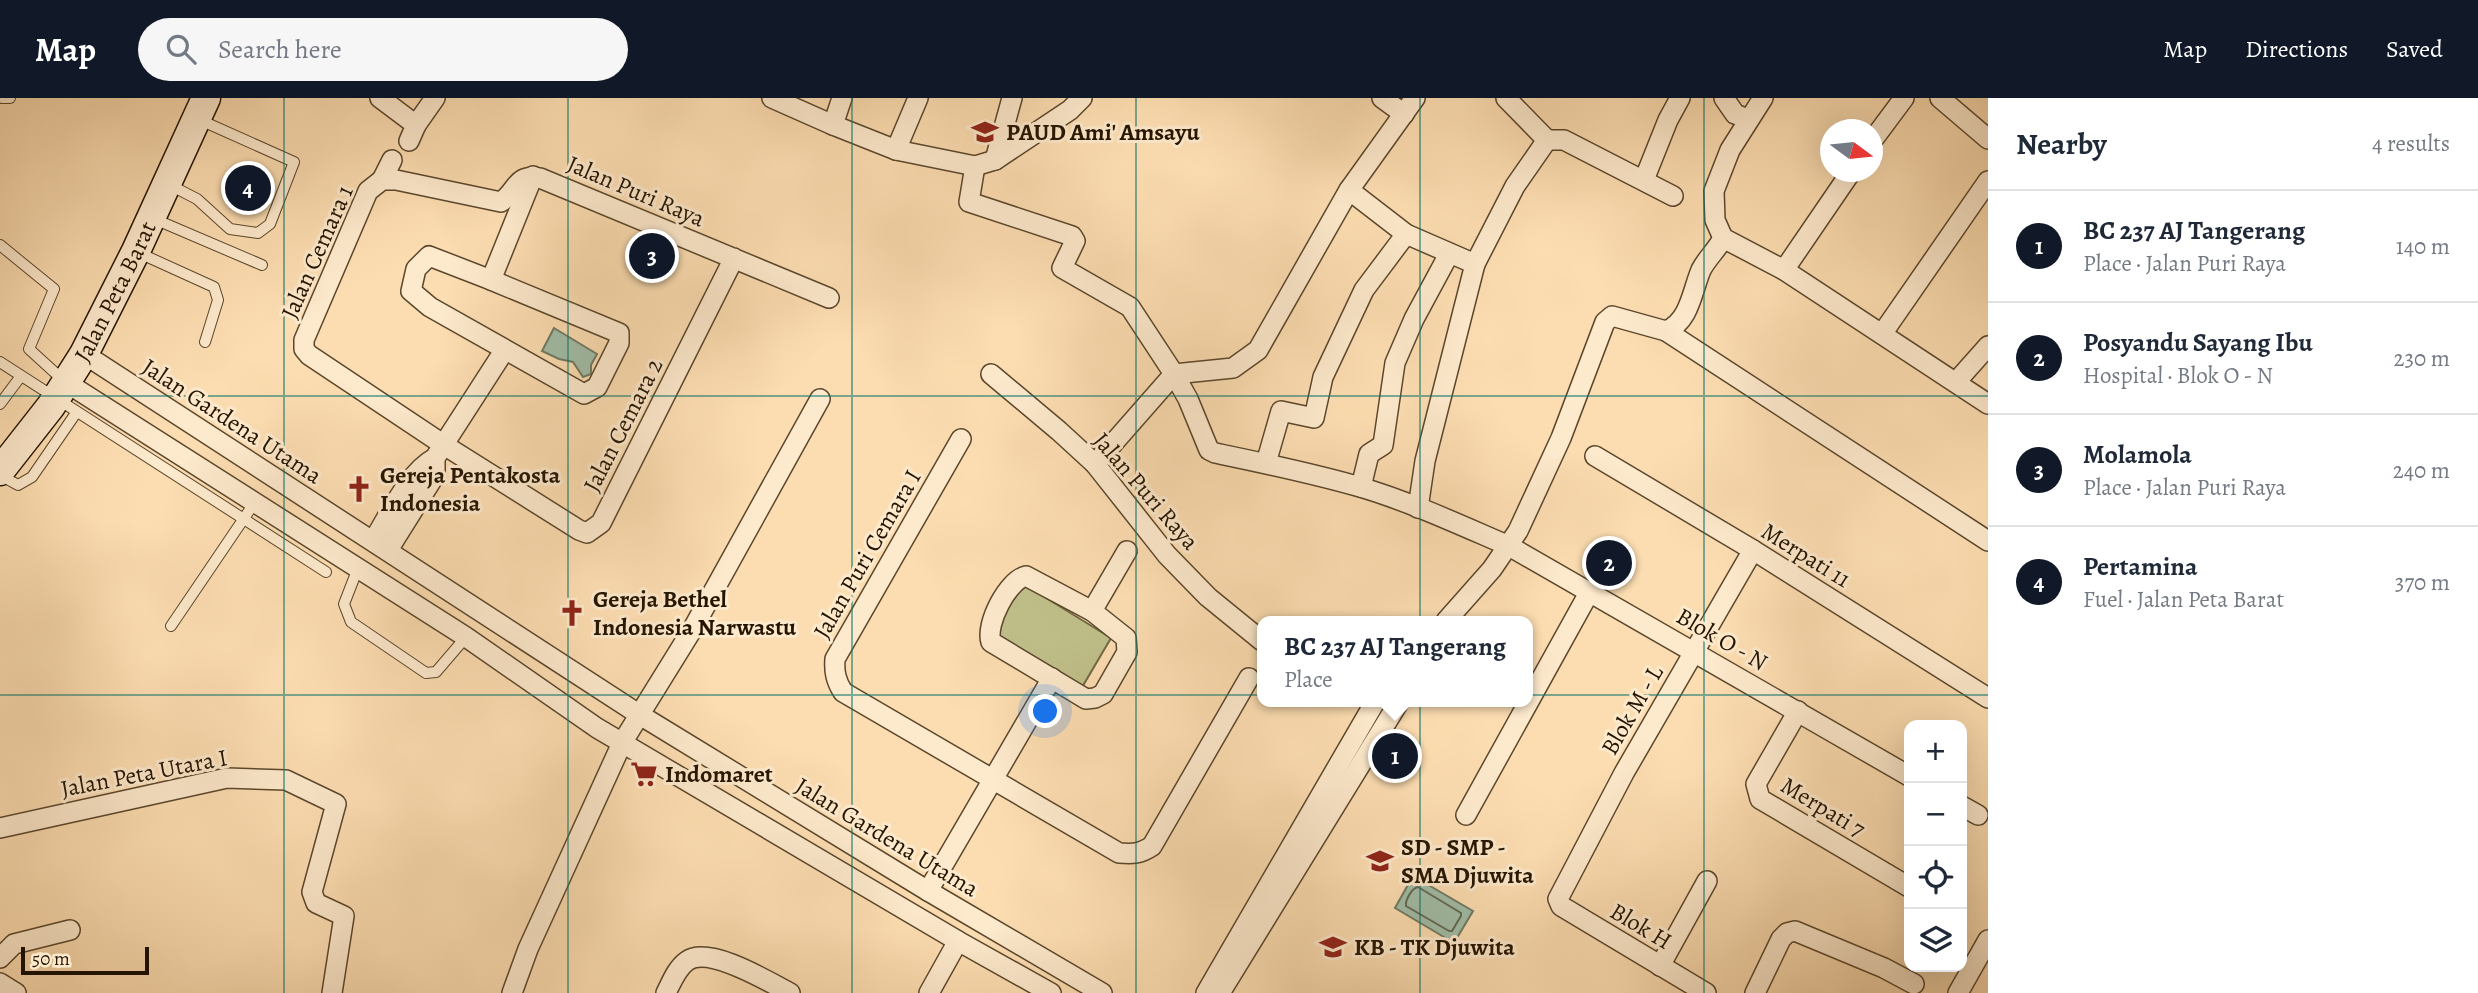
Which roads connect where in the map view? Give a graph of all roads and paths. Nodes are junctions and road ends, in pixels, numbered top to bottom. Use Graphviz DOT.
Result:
graph roads {
  1 [pos="2,98"];
  2 [pos="10,98"];
  3 [pos="380,98"];
  4 [pos="435,98"];
  5 [pos="842,98"];
  6 [pos="918,98"];
  7 [pos="1012,98"];
  8 [pos="1082,98"];
  9 [pos="1382,98"];
  10 [pos="1506,98"];
  11 [pos="1680,98"];
  12 [pos="1724,98"];
  13 [pos="1763,98"];
  14 [pos="1904,98"];
  15 [pos="1940,98"];
  16 [pos="784,100"];
  17 [pos="201,104"];
  18 [pos="1410,106"];
  19 [pos="1748,119"];
  20 [pos="833,125"];
  21 [pos="1883,126"];
  22 [pos="1988,139"];
  23 [pos="1548,140"];
  24 [pos="897,150"];
  25 [pos="392,160"];
  26 [pos="995,160"];
  27 [pos="975,166"];
  28 [pos="537,177"];
  29 [pos="382,180"];
  30 [pos="1644,180"];
  31 [pos="1988,181"];
  32 [pos="1844,182"];
  33 [pos="167,184"];
  34 [pos="1349,190"];
  35 [pos="1673,196"];
  36 [pos="151,218"];
  37 [pos="1406,234"];
  38 [pos="1721,243"];
  39 [pos="0,245"];
  40 [pos="136,251"];
  41 [pos="1450,254"];
  42 [pos="734,258"];
  43 [pos="1475,264"];
  44 [pos="262,265"];
  45 [pos="1784,270"];
  46 [pos="491,279"];
  47 [pos="829,298"];
  48 [pos="1666,331"];
  49 [pos="1882,334"];
  50 [pos="205,342"];
  51 [pos="1988,346"];
  52 [pos="504,351"];
  53 [pos="84,355"];
  54 [pos="0,362"];
  55 [pos="991,374"];
  56 [pos="1174,374"];
  57 [pos="21,376"];
  58 [pos="1956,382"];
  59 [pos="66,398"];
  60 [pos="820,399"];
  61 [pos="0,404"];
  62 [pos="1988,404"];
  63 [pos="961,439"];
  64 [pos="440,452"];
  65 [pos="1595,456"];
  66 [pos="1266,463"];
  67 [pos="1095,464"];
  68 [pos="0,473"];
  69 [pos="1361,487"];
  70 [pos="255,502"];
  71 [pos="1418,508"];
  72 [pos="243,520"];
  73 [pos="1987,539"];
  74 [pos="380,546"];
  75 [pos="1509,546"];
  76 [pos="1126,551"];
  77 [pos="1753,551"];
  78 [pos="358,568"];
  79 [pos="327,572"];
  80 [pos="1590,591"];
  81 [pos="1092,611"];
  82 [pos="1450,616"];
  83 [pos="171,626"];
  84 [pos="466,637"];
  85 [pos="1257,637"];
  86 [pos="1694,651"];
  87 [pos="1052,678"];
  88 [pos="1249,678"];
  89 [pos="1533,694"];
  90 [pos="1988,698"];
  91 [pos="1372,707"];
  92 [pos="1396,707"];
  93 [pos="1526,707"];
  94 [pos="1798,712"];
  95 [pos="640,715"];
  96 [pos="622,743"];
  97 [pos="1904,773"];
  98 [pos="993,778"];
  99 [pos="1466,815"];
  100 [pos="0,828"];
  101 [pos="1707,881"];
  102 [pos="1904,884"];
  103 [pos="928,891"];
  104 [pos="1558,896"];
  105 [pos="70,930"];
  106 [pos="1988,940"];
  107 [pos="958,941"];
  108 [pos="0,958"];
  109 [pos="1660,966"];
  110 [pos="0,983"];
  111 [pos="1914,984"];
  112 [pos="16,993"];
  113 [pos="332,993"];
  114 [pos="512,993"];
  115 [pos="666,993"];
  116 [pos="790,993"];
  117 [pos="929,993"];
  118 [pos="1051,993"];
  119 [pos="1102,993"];
  120 [pos="1206,993"];
  121 [pos="1220,993"];
  122 [pos="1706,993"];
  123 [pos="1755,993"];
  124 [pos="1958,993"];
  1 -- 2 [label="lane"];
  3 -- 4 [label="street"];
  5 -- 20 [label="street"];
  6 -- 24 [label="street"];
  7 -- 26 [label="street"];
  8 -- 26 [label="street"];
  9 -- 18 [label="street"];
  10 -- 23 [label="street"];
  11 -- 30 [label="street"];
  12 -- 19 [label="street"];
  13 -- 19 [label="street"];
  14 -- 21 [label="street"];
  15 -- 22 [label="street"];
  16 -- 20 [label="street"];
  17 -- 33 [label="main road, Jalan Peta Barat"];
  17 -- 33 [label="lane"];
  18 -- 34 [label="street"];
  19 -- 38 [label="street"];
  20 -- 24 [label="street"];
  23 -- 30 [label="street"];
  23 -- 43 [label="street"];
  24 -- 27 [label="street"];
  25 -- 29 [label="street"];
  26 -- 27 [label="street"];
  27 -- 56 [label="street"];
  28 -- 29 [label="street, Jalan Cemara 1"];
  28 -- 42 [label="street, Jalan Puri Raya"];
  28 -- 46 [label="street"];
  29 -- 64 [label="street, Jalan Cemara 1"];
  30 -- 35 [label="street"];
  31 -- 49 [label="street"];
  32 -- 45 [label="street"];
  33 -- 36 [label="main road, Jalan Peta Barat"];
  34 -- 37 [label="street"];
  34 -- 56 [label="street"];
  36 -- 40 [label="main road, Jalan Peta Barat"];
  36 -- 44 [label="lane"];
  37 -- 41 [label="street"];
  37 -- 66 [label="street"];
  38 -- 45 [label="street"];
  38 -- 48 [label="street"];
  39 -- 59 [label="lane"];
  40 -- 50 [label="lane"];
  40 -- 53 [label="main road, Jalan Peta Barat"];
  41 -- 43 [label="street"];
  41 -- 69 [label="street"];
  42 -- 47 [label="street, Jalan Puri Raya"];
  42 -- 64 [label="street, Jalan Cemara 2"];
  43 -- 71 [label="street"];
  45 -- 49 [label="street"];
  46 -- 52 [label="street"];
  46 -- 52 [label="street"];
  48 -- 73 [label="street"];
  48 -- 75 [label="street"];
  49 -- 58 [label="street"];
  51 -- 58 [label="street"];
  52 -- 64 [label="street"];
  53 -- 59 [label="main road, Jalan Peta Barat"];
  53 -- 74 [label="street, Jalan Gardena Utama"];
  54 -- 57 [label="lane"];
  55 -- 67 [label="street, Jalan Puri Raya"];
  56 -- 66 [label="street, Blok O - N"];
  56 -- 67 [label="street"];
  57 -- 59 [label="lane"];
  57 -- 61 [label="lane"];
  58 -- 62 [label="street"];
  59 -- 68 [label="main road, Jalan Peta Barat"];
  59 -- 70 [label="street"];
  59 -- 72 [label="lane"];
  60 -- 95 [label="street"];
  63 -- 98 [label="street, Jalan Puri Cemara I"];
  64 -- 74 [label="street"];
  65 -- 77 [label="street, Merpati 11"];
  66 -- 69 [label="street, Blok O - N"];
  67 -- 85 [label="street, Jalan Puri Raya"];
  69 -- 71 [label="street, Blok O - N"];
  70 -- 72 [label="lane"];
  70 -- 78 [label="street"];
  71 -- 75 [label="street, Blok O - N"];
  72 -- 79 [label="lane"];
  72 -- 83 [label="lane"];
  74 -- 95 [label="street, Jalan Gardena Utama"];
  75 -- 80 [label="street, Blok O - N"];
  75 -- 82 [label="street"];
  76 -- 81 [label="street"];
  77 -- 86 [label="street, Blok M - L"];
  77 -- 90 [label="street, Merpati 11"];
  78 -- 84 [label="street"];
  78 -- 84 [label="lane"];
  80 -- 86 [label="street, Blok O - N"];
  80 -- 89 [label="street"];
  81 -- 87 [label="street"];
  81 -- 87 [label="street"];
  84 -- 96 [label="street"];
  86 -- 94 [label="street, Blok O - N"];
  86 -- 104 [label="street, Blok M - L"];
  87 -- 98 [label="street"];
  88 -- 98 [label="street"];
  91 -- 120 [label="street"];
  92 -- 121 [label="street"];
  93 -- 99 [label="street"];
  94 -- 97 [label="street, Blok O - N"];
  94 -- 102 [label="street, Merpati 7"];
  95 -- 96 [label="street"];
  95 -- 103 [label="street, Jalan Gardena Utama"];
  96 -- 107 [label="street"];
  96 -- 114 [label="street"];
  98 -- 103 [label="street"];
  100 -- 113 [label="street, Jalan Peta Utara I"];
  101 -- 109 [label="street"];
  103 -- 119 [label="street, Jalan Gardena Utama"];
  104 -- 109 [label="street, Blok H"];
  105 -- 108 [label="street"];
  106 -- 124 [label="street"];
  107 -- 117 [label="street"];
  107 -- 118 [label="street"];
  109 -- 122 [label="street, Blok H"];
  110 -- 112 [label="street"];
  111 -- 123 [label="street"];
  115 -- 116 [label="street"];
}
